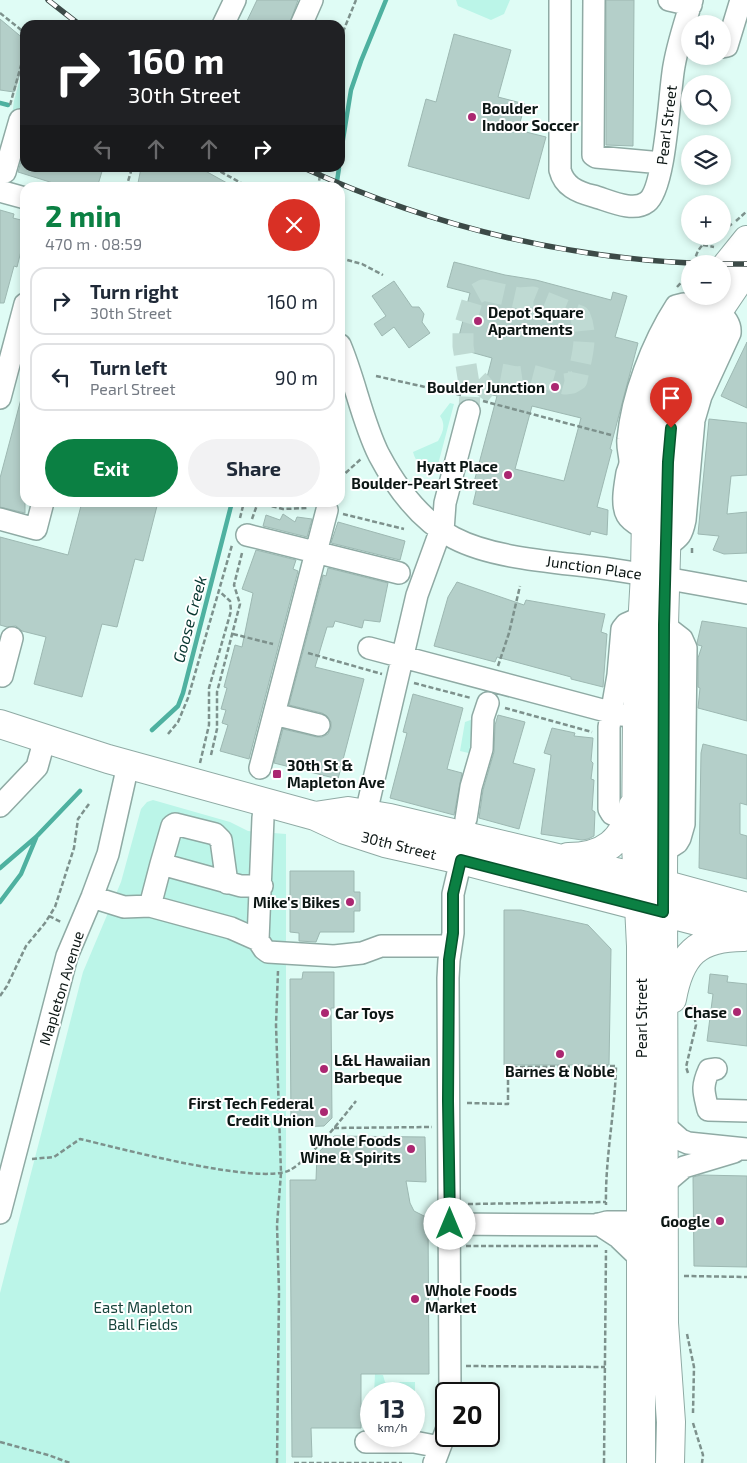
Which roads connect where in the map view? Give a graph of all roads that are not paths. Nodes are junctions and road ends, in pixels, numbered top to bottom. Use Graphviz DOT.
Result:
graph roads {
  1 [pos="234,0"];
  2 [pos="312,0"];
  3 [pos="560,0"];
  4 [pos="594,0"];
  5 [pos="669,0"];
  6 [pos="741,0"];
  7 [pos="691,3"];
  8 [pos="225,20"];
  9 [pos="303,20"];
  10 [pos="731,33"];
  11 [pos="681,54"];
  12 [pos="15,114"];
  13 [pos="662,163"];
  14 [pos="3,182"];
  15 [pos="20,194"];
  16 [pos="747,240"];
  17 [pos="731,260"];
  18 [pos="747,270"];
  19 [pos="731,284"];
  20 [pos="681,305"];
  21 [pos="707,305"];
  22 [pos="20,322"];
  23 [pos="345,356"];
  24 [pos="0,395"];
  25 [pos="472,403"];
  26 [pos="42,507"];
  27 [pos="327,510"];
  28 [pos="0,519"];
  29 [pos="645,529"];
  30 [pos="442,530"];
  31 [pos="240,532"];
  32 [pos="317,552"];
  33 [pos="399,573"];
  34 [pos="656,576"];
  35 [pos="747,593"];
  36 [pos="653,621"];
  37 [pos="12,638"];
  38 [pos="370,648"];
  39 [pos="403,657"];
  40 [pos="0,675"];
  41 [pos="488,703"];
  42 [pos="611,712"];
  43 [pos="274,714"];
  44 [pos="638,716"];
  45 [pos="0,724"];
  46 [pos="319,725"];
  47 [pos="45,738"];
  48 [pos="128,765"];
  49 [pos="260,768"];
  50 [pos="637,792"];
  51 [pos="265,803"];
  52 [pos="0,806"];
  53 [pos="366,813"];
  54 [pos="315,816"];
  55 [pos="466,819"];
  56 [pos="628,821"];
  57 [pos="558,858"];
  58 [pos="461,860"];
  59 [pos="162,864"];
  60 [pos="637,877"];
  61 [pos="227,883"];
  62 [pos="663,884"];
  63 [pos="262,886"];
  64 [pos="92,897"];
  65 [pos="150,906"];
  66 [pos="747,907"];
  67 [pos="651,909"];
  68 [pos="747,935"];
  69 [pos="258,940"];
  70 [pos="451,946"];
  71 [pos="664,1045"];
  72 [pos="716,1069"];
  73 [pos="747,1104"];
  74 [pos="707,1105"];
  75 [pos="747,1111"];
  76 [pos="747,1123"];
  77 [pos="664,1125"];
  78 [pos="745,1149"];
  79 [pos="664,1184"];
  80 [pos="0,1212"];
  81 [pos="450,1214"];
  82 [pos="603,1216"];
  83 [pos="642,1222"];
  84 [pos="653,1255"];
  85 [pos="450,1382"];
  86 [pos="641,1463"];
  87 [pos="670,1463"];
  1 -- 8 [label="street"];
  2 -- 9 [label="street"];
  3 -- 13 [label="street, Pearl Street"];
  4 -- 13 [label="street"];
  5 -- 7 [label="street"];
  6 -- 10 [label="street"];
  11 -- 13 [label="street, Pearl Street"];
  12 -- 14 [label="street"];
  14 -- 15 [label="street"];
  16 -- 17 [label="main road"];
  18 -- 19 [label="main road"];
  20 -- 29 [label="street"];
  21 -- 29 [label="main road"];
  21 -- 34 [label="main road"];
  22 -- 24 [label="street"];
  23 -- 30 [label="street, Junction Place"];
  25 -- 30 [label="street"];
  26 -- 28 [label="street"];
  27 -- 32 [label="street"];
  29 -- 34 [label="main road"];
  30 -- 34 [label="street, Junction Place"];
  30 -- 39 [label="street"];
  31 -- 32 [label="street"];
  32 -- 33 [label="street"];
  32 -- 43 [label="street"];
  34 -- 35 [label="street, Junction Place"];
  34 -- 36 [label="main road, Pearl Street"];
  36 -- 42 [label="street"];
  36 -- 44 [label="main road, Pearl Street"];
  36 -- 62 [label="main road, Pearl Street"];
  37 -- 40 [label="street"];
  38 -- 39 [label="street"];
  39 -- 42 [label="street"];
  39 -- 53 [label="street"];
  41 -- 55 [label="street"];
  42 -- 44 [label="street"];
  42 -- 56 [label="street"];
  43 -- 46 [label="street"];
  43 -- 49 [label="street"];
  44 -- 50 [label="main road, Pearl Street"];
  45 -- 47 [label="main road, 30th Street"];
  47 -- 48 [label="main road, 30th Street"];
  47 -- 52 [label="street"];
  48 -- 51 [label="main road, 30th Street"];
  48 -- 64 [label="street, Mapleton Avenue"];
  50 -- 56 [label="main road"];
  50 -- 60 [label="main road, Pearl Street"];
  51 -- 54 [label="main road, 30th Street"];
  51 -- 63 [label="street"];
  53 -- 54 [label="main road, 30th Street"];
  53 -- 57 [label="main road, 30th Street"];
  54 -- 58 [label="main road, 30th Street"];
  56 -- 57 [label="main road"];
  57 -- 60 [label="main road, 30th Street"];
  58 -- 67 [label="main road, 30th Street"];
  58 -- 70 [label="street"];
  59 -- 61 [label="street"];
  59 -- 61 [label="street"];
  59 -- 65 [label="street"];
  60 -- 62 [label="main road, 30th Street"];
  60 -- 67 [label="main road, Pearl Street"];
  61 -- 63 [label="street"];
  62 -- 66 [label="main road, 30th Street"];
  62 -- 67 [label="main road, Pearl Street"];
  63 -- 69 [label="street"];
  64 -- 65 [label="street"];
  64 -- 80 [label="street, Mapleton Avenue"];
  65 -- 69 [label="street"];
  67 -- 68 [label="main road, 30th Street"];
  67 -- 71 [label="main road, Pearl Street"];
  67 -- 83 [label="main road, Pearl Street"];
  68 -- 71 [label="main road"];
  69 -- 70 [label="street"];
  70 -- 81 [label="street"];
  71 -- 77 [label="main road, Pearl Street"];
  72 -- 74 [label="street"];
  73 -- 74 [label="street"];
  74 -- 75 [label="street"];
  74 -- 76 [label="street"];
  77 -- 78 [label="street"];
  77 -- 79 [label="main road, Pearl Street"];
  78 -- 79 [label="street"];
  79 -- 84 [label="main road, Pearl Street"];
  81 -- 82 [label="street"];
  81 -- 85 [label="street"];
  82 -- 83 [label="street"];
  82 -- 84 [label="street"];
  83 -- 84 [label="main road, Pearl Street"];
  84 -- 86 [label="main road, Pearl Street"];
  84 -- 87 [label="main road, Pearl Street"];
}
